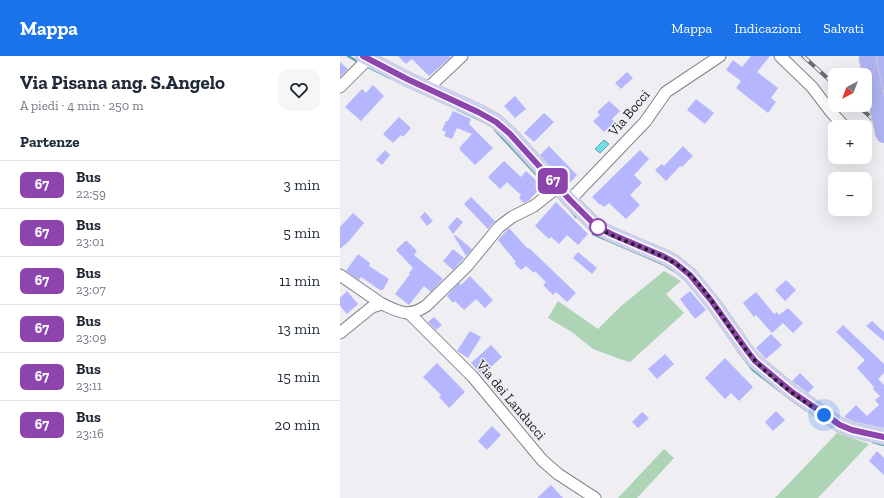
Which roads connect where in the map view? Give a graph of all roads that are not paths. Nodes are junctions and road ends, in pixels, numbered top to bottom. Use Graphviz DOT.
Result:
graph roads {
  1 [pos="462,56"];
  2 [pos="720,56"];
  3 [pos="780,56"];
  4 [pos="867,56"];
  5 [pos="878,56"];
  6 [pos="365,60"];
  7 [pos="884,82"];
  8 [pos="340,87"];
  9 [pos="428,88"];
  10 [pos="838,120"];
  11 [pos="884,135"];
  12 [pos="558,187"];
  13 [pos="570,200"];
  14 [pos="340,275"];
  15 [pos="382,304"];
  16 [pos="410,314"];
  17 [pos="340,333"];
  18 [pos="884,437"];
  19 [pos="595,498"];
  1 -- 9 [label="street"];
  2 -- 13 [label="street, Via Bocci"];
  3 -- 10 [label="street"];
  4 -- 11 [label="highway, bridge"];
  5 -- 7 [label="highway"];
  6 -- 8 [label="street"];
  6 -- 9 [label="main road"];
  9 -- 12 [label="main road"];
  12 -- 13 [label="main road"];
  12 -- 16 [label="street"];
  13 -- 18 [label="main road"];
  14 -- 15 [label="street"];
  15 -- 16 [label="street"];
  15 -- 17 [label="street"];
  16 -- 19 [label="street, Via dei Landucci"];
}
